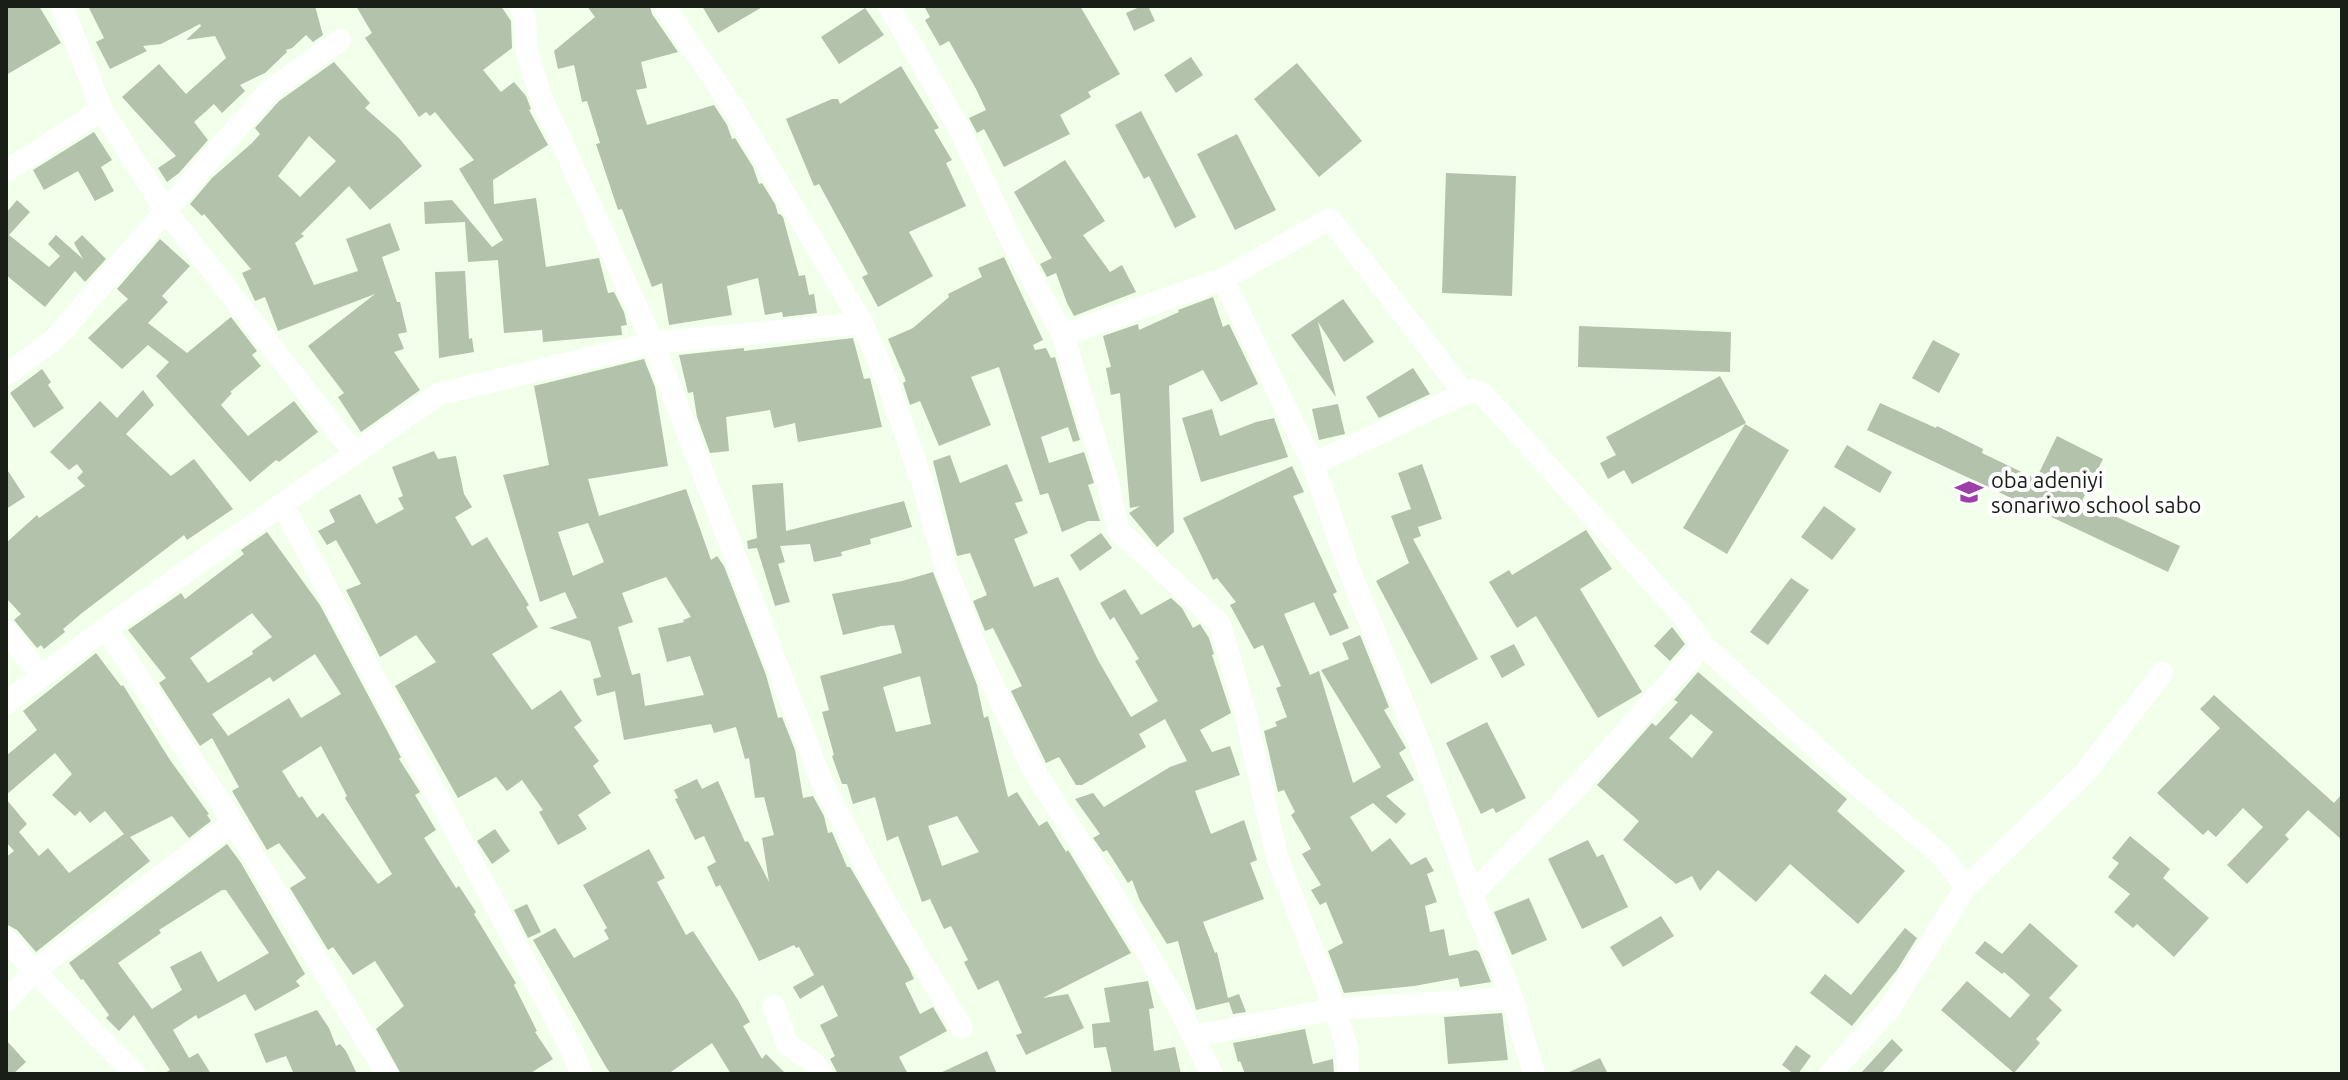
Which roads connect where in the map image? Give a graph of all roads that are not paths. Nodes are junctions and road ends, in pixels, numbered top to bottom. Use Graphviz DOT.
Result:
graph roads {
  1 [pos="62,6"];
  2 [pos="520,6"];
  3 [pos="664,6"];
  4 [pos="889,6"];
  5 [pos="340,40"];
  6 [pos="102,110"];
  7 [pos="6,171"];
  8 [pos="166,211"];
  9 [pos="1223,279"];
  10 [pos="862,323"];
  11 [pos="1063,335"];
  12 [pos="653,343"];
  13 [pos="6,375"];
  14 [pos="1472,390"];
  15 [pos="355,454"];
  16 [pos="1313,464"];
  17 [pos="283,506"];
  18 [pos="106,628"];
  19 [pos="6,631"];
  20 [pos="1703,645"];
  21 [pos="2162,673"];
  22 [pos="42,677"];
  23 [pos="6,703"];
  24 [pos="233,822"];
  25 [pos="1966,887"];
  26 [pos="1472,894"];
  27 [pos="6,939"];
  28 [pos="34,971"];
  29 [pos="1512,998"];
  30 [pos="6,1001"];
  31 [pos="774,1006"];
  32 [pos="1335,1009"];
  33 [pos="962,1028"];
  34 [pos="1193,1036"];
  35 [pos="135,1074"];
  36 [pos="387,1074"];
  37 [pos="582,1074"];
  38 [pos="822,1074"];
  39 [pos="1212,1074"];
  40 [pos="1348,1074"];
  41 [pos="1534,1074"];
  42 [pos="1830,1074"];
  1 -- 6 [label="street"];
  2 -- 12 [label="street"];
  3 -- 10 [label="street"];
  4 -- 11 [label="street"];
  5 -- 8 [label="street"];
  6 -- 7 [label="street"];
  6 -- 8 [label="street"];
  8 -- 13 [label="street"];
  8 -- 15 [label="street"];
  9 -- 11 [label="street"];
  9 -- 14 [label="street"];
  9 -- 16 [label="street"];
  10 -- 12 [label="street"];
  10 -- 34 [label="street"];
  11 -- 32 [label="street"];
  12 -- 15 [label="street"];
  12 -- 33 [label="street"];
  14 -- 16 [label="street"];
  14 -- 20 [label="street"];
  15 -- 17 [label="street"];
  16 -- 26 [label="street"];
  17 -- 18 [label="street"];
  17 -- 37 [label="street"];
  18 -- 22 [label="street"];
  18 -- 24 [label="street"];
  19 -- 22 [label="street"];
  20 -- 25 [label="street"];
  20 -- 26 [label="street"];
  21 -- 25 [label="street"];
  22 -- 23 [label="street"];
  24 -- 28 [label="street"];
  24 -- 36 [label="street"];
  25 -- 42 [label="street"];
  26 -- 29 [label="street"];
  27 -- 28 [label="street"];
  28 -- 30 [label="street"];
  28 -- 35 [label="street"];
  29 -- 32 [label="street"];
  29 -- 41 [label="street"];
  31 -- 38 [label="street"];
  32 -- 34 [label="street"];
  32 -- 40 [label="street"];
  34 -- 39 [label="street"];
}
